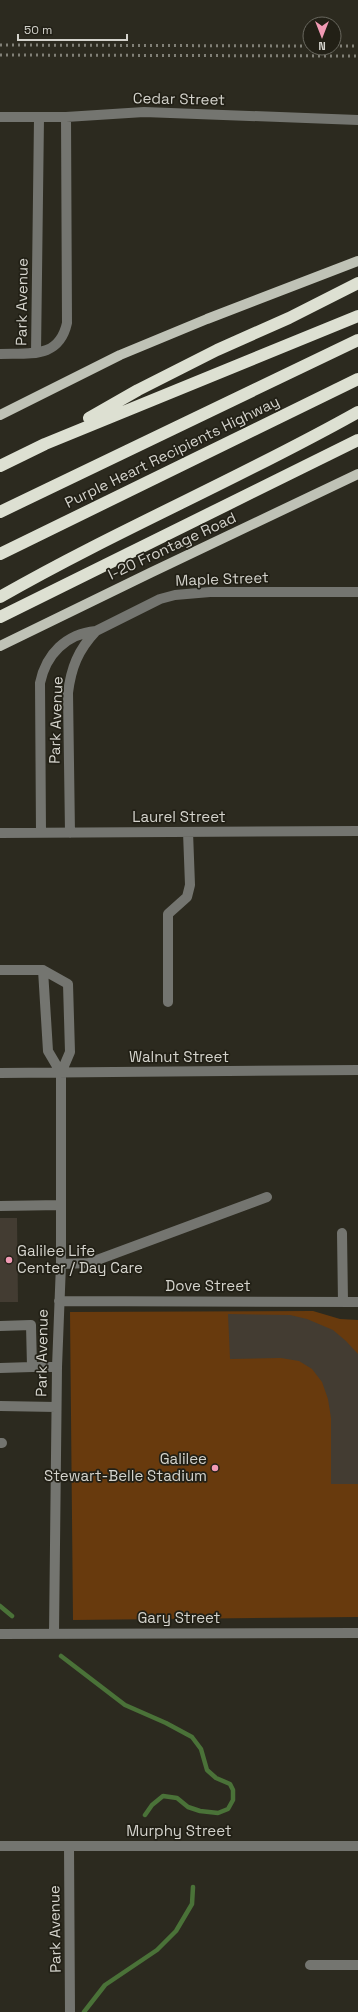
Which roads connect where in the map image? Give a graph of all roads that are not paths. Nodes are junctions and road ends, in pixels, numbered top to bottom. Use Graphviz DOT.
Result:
graph roads {
  1 [pos="66,117"];
  2 [pos="0,118"];
  3 [pos="39,118"];
  4 [pos="358,120"];
  5 [pos="358,261"];
  6 [pos="358,283"];
  7 [pos="358,316"];
  8 [pos="358,340"];
  9 [pos="36,353"];
  10 [pos="0,354"];
  11 [pos="358,379"];
  12 [pos="358,412"];
  13 [pos="0,415"];
  14 [pos="358,440"];
  15 [pos="45,444"];
  16 [pos="0,466"];
  17 [pos="358,474"];
  18 [pos="0,512"];
  19 [pos="0,554"];
  20 [pos="358,592"];
  21 [pos="0,596"];
  22 [pos="0,617"];
  23 [pos="96,631"];
  24 [pos="0,646"];
  25 [pos="358,831"];
  26 [pos="188,832"];
  27 [pos="0,833"];
  28 [pos="42,833"];
  29 [pos="70,833"];
  30 [pos="0,970"];
  31 [pos="43,970"];
  32 [pos="168,1002"];
  33 [pos="358,1070"];
  34 [pos="0,1073"];
  35 [pos="61,1073"];
  36 [pos="267,1197"];
  37 [pos="61,1205"];
  38 [pos="0,1206"];
  39 [pos="342,1233"];
  40 [pos="61,1264"];
  41 [pos="59,1301"];
  42 [pos="343,1302"];
  43 [pos="358,1302"];
  44 [pos="0,1326"];
  45 [pos="57,1366"];
  46 [pos="32,1367"];
  47 [pos="0,1368"];
  48 [pos="0,1406"];
  49 [pos="56,1407"];
  50 [pos="358,1633"];
  51 [pos="0,1634"];
  52 [pos="54,1634"];
  53 [pos="0,1846"];
  54 [pos="68,1846"];
  55 [pos="358,1846"];
  56 [pos="358,1965"];
  57 [pos="310,1966"];
  58 [pos="70,2012"];
  1 -- 3 [label="street, Cedar Street"];
  1 -- 4 [label="street, Cedar Street"];
  1 -- 9 [label="street, Park Avenue"];
  2 -- 3 [label="street, Cedar Street"];
  3 -- 9 [label="street, Park Avenue"];
  5 -- 13 [label="main road"];
  6 -- 15 [label="highway"];
  7 -- 15 [label="highway"];
  8 -- 18 [label="highway, Purple Heart Recipients Highway"];
  9 -- 10 [label="street"];
  11 -- 19 [label="highway, Purple Heart Recipients Highway"];
  12 -- 21 [label="highway"];
  14 -- 22 [label="highway"];
  15 -- 16 [label="highway"];
  17 -- 24 [label="main road, I-20 Frontage Road"];
  20 -- 23 [label="street, Maple Street"];
  23 -- 28 [label="street, Park Avenue"];
  23 -- 29 [label="street, Park Avenue"];
  25 -- 26 [label="street, Laurel Street"];
  26 -- 29 [label="street, Laurel Street"];
  26 -- 32 [label="street"];
  27 -- 28 [label="street, Laurel Street"];
  28 -- 29 [label="street, Laurel Street"];
  30 -- 31 [label="street"];
  31 -- 35 [label="street"];
  31 -- 35 [label="street, Park Avenue"];
  33 -- 35 [label="street, Walnut Street"];
  34 -- 35 [label="street, Walnut Street"];
  35 -- 37 [label="street, Park Avenue"];
  36 -- 40 [label="street"];
  37 -- 38 [label="street"];
  37 -- 40 [label="street, Park Avenue"];
  39 -- 42 [label="street"];
  40 -- 41 [label="street, Park Avenue"];
  41 -- 42 [label="street, Dove Street"];
  41 -- 45 [label="street, Park Avenue"];
  42 -- 43 [label="street, Dove Street"];
  44 -- 46 [label="street"];
  45 -- 46 [label="street"];
  45 -- 49 [label="street, Park Avenue"];
  46 -- 47 [label="street"];
  48 -- 49 [label="street"];
  49 -- 52 [label="street, Park Avenue"];
  50 -- 52 [label="street, Gary Street"];
  51 -- 52 [label="street, Gary Street"];
  53 -- 54 [label="street, Murphy Street"];
  54 -- 55 [label="street, Murphy Street"];
  54 -- 58 [label="street, Park Avenue"];
  56 -- 57 [label="street"];
}
